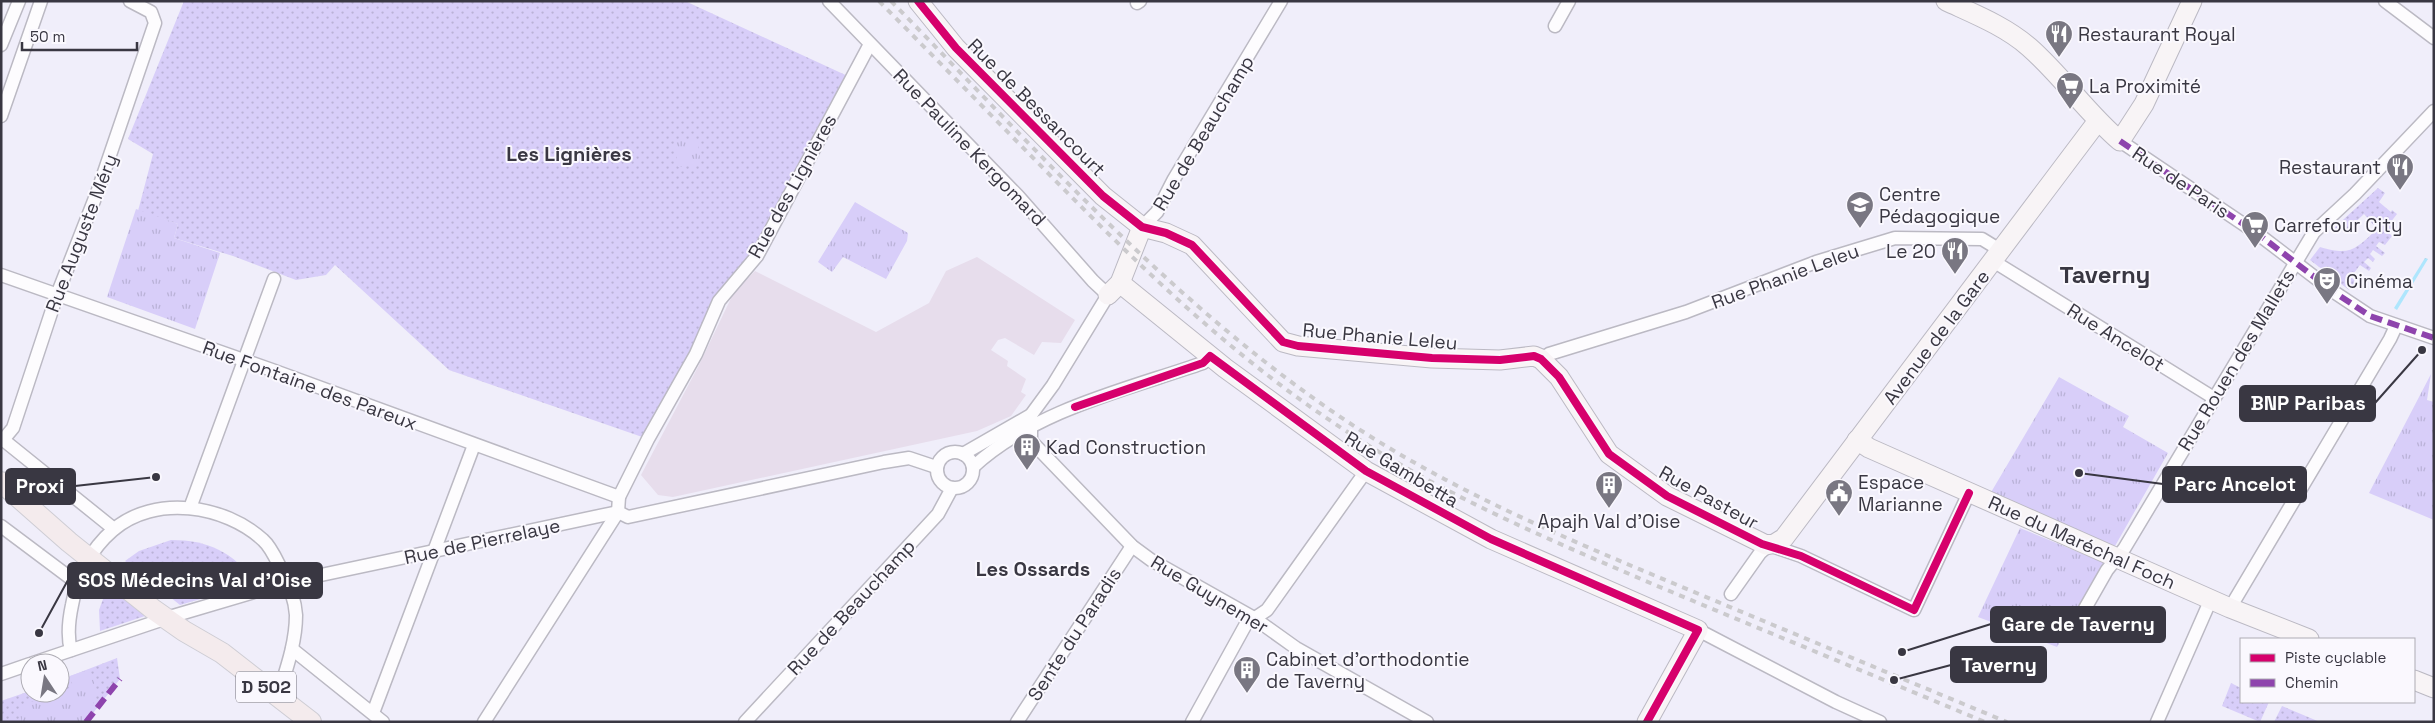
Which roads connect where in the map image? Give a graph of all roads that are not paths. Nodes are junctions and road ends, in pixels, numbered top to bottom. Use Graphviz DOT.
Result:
graph roads {
  1 [pos="19,1"];
  2 [pos="41,1"];
  3 [pos="130,1"];
  4 [pos="829,1"];
  5 [pos="918,1"];
  6 [pos="1281,1"];
  7 [pos="1569,1"];
  8 [pos="1946,1"];
  9 [pos="2192,1"];
  10 [pos="2386,1"];
  11 [pos="1555,26"];
  12 [pos="2434,38"];
  13 [pos="870,44"];
  14 [pos="1,45"];
  15 [pos="2434,111"];
  16 [pos="1,116"];
  17 [pos="2097,122"];
  18 [pos="2120,140"];
  19 [pos="1142,227"];
  20 [pos="1997,255"];
  21 [pos="2294,262"];
  22 [pos="1,275"];
  23 [pos="274,279"];
  24 [pos="1114,289"];
  25 [pos="57,296"];
  26 [pos="2396,326"];
  27 [pos="2434,338"];
  28 [pos="1210,356"];
  29 [pos="1541,359"];
  30 [pos="244,360"];
  31 [pos="1053,385"];
  32 [pos="2214,398"];
  33 [pos="1075,408"];
  34 [pos="1031,421"];
  35 [pos="2,439"];
  36 [pos="1857,440"];
  37 [pos="474,445"];
  38 [pos="964,454"];
  39 [pos="973,466"];
  40 [pos="936,467"];
  41 [pos="1366,471"];
  42 [pos="4,484"];
  43 [pos="952,488"];
  44 [pos="1969,493"];
  45 [pos="619,497"];
  46 [pos="190,508"];
  47 [pos="618,512"];
  48 [pos="1,526"];
  49 [pos="114,529"];
  50 [pos="1132,546"];
  51 [pos="1769,546"];
  52 [pos="435,551"];
  53 [pos="93,553"];
  54 [pos="2118,558"];
  55 [pos="288,582"];
  56 [pos="77,583"];
  57 [pos="1731,594"];
  58 [pos="2211,599"];
  59 [pos="2230,608"];
  60 [pos="2084,612"];
  61 [pos="173,616"];
  62 [pos="1254,618"];
  63 [pos="1698,630"];
  64 [pos="2306,638"];
  65 [pos="292,649"];
  66 [pos="71,650"];
  67 [pos="63,653"];
  68 [pos="20,668"];
  69 [pos="1,674"];
  70 [pos="2415,680"];
  71 [pos="2434,688"];
  72 [pos="278,696"];
  73 [pos="373,714"];
  74 [pos="1407,718"];
  75 [pos="307,721"];
  76 [pos="383,722"];
  77 [pos="484,722"];
  78 [pos="744,722"];
  79 [pos="1017,722"];
  80 [pos="1192,722"];
  81 [pos="1427,722"];
  82 [pos="1648,722"];
  83 [pos="1880,722"];
  84 [pos="2157,722"];
  1 -- 14 [label="street"];
  2 -- 16 [label="street"];
  3 -- 25 [label="street, Rue Auguste Méry"];
  4 -- 13 [label="street, Rue Pauline Kergomard"];
  5 -- 19 [label="street, Rue de Bessancourt"];
  6 -- 19 [label="street, Rue de Beauchamp"];
  7 -- 11 [label="street"];
  8 -- 17 [label="street, Rue de Paris"];
  9 -- 18 [label="street"];
  10 -- 12 [label="street"];
  13 -- 24 [label="street, Rue Pauline Kergomard"];
  13 -- 45 [label="street, Rue des Lignières"];
  15 -- 21 [label="street, Rue Rouen des Mallets"];
  17 -- 18 [label="street, Rue de Paris"];
  17 -- 20 [label="street, Avenue de la Gare"];
  18 -- 21 [label="street, Rue de Paris"];
  19 -- 24 [label="street, Rue de Beauchamp"];
  19 -- 29 [label="street, Rue Phanie Leleu"];
  20 -- 29 [label="street, Rue Phanie Leleu"];
  20 -- 32 [label="street, Rue Ancelot"];
  20 -- 36 [label="street, Avenue de la Gare"];
  21 -- 26 [label="street, Rue de Paris"];
  21 -- 32 [label="street, Rue Rouen des Mallets"];
  22 -- 25 [label="street, Rue Fontaine des Pareux"];
  23 -- 30 [label="street"];
  24 -- 28 [label="street, Rue Gambetta"];
  24 -- 31 [label="street, Rue de Beauchamp"];
  25 -- 30 [label="street, Rue Fontaine des Pareux"];
  25 -- 35 [label="street, Rue Auguste Méry"];
  26 -- 27 [label="street, Rue de Paris"];
  26 -- 59 [label="street"];
  28 -- 33 [label="street"];
  28 -- 41 [label="street, Rue Gambetta"];
  29 -- 51 [label="street, Rue Pasteur"];
  30 -- 37 [label="street, Rue Fontaine des Pareux"];
  30 -- 46 [label="street"];
  31 -- 33 [label="street"];
  31 -- 34 [label="street, Rue de Beauchamp"];
  32 -- 54 [label="street, Rue Rouen des Mallets"];
  33 -- 34 [label="street"];
  34 -- 38 [label="street, Rue de Beauchamp"];
  34 -- 39 [label="street, Rue de Beauchamp"];
  34 -- 50 [label="street, Rue Guynemer"];
  35 -- 49 [label="street"];
  36 -- 44 [label="street, Rue du Maréchal Foch"];
  36 -- 51 [label="street, Avenue de la Gare"];
  37 -- 45 [label="street, Rue Fontaine des Pareux"];
  37 -- 52 [label="street"];
  38 -- 39 [label="street"];
  38 -- 40 [label="street"];
  39 -- 43 [label="street"];
  40 -- 43 [label="street"];
  40 -- 47 [label="street, Rue de Pierrelaye"];
  41 -- 62 [label="street"];
  41 -- 63 [label="street, Rue Gambetta"];
  42 -- 53 [label="main road, D 502"];
  43 -- 78 [label="street, Rue de Beauchamp"];
  44 -- 51 [label="street"];
  44 -- 54 [label="street, Rue du Maréchal Foch"];
  45 -- 47 [label="street, Rue des Lignières"];
  46 -- 49 [label="street"];
  46 -- 55 [label="street"];
  47 -- 52 [label="street, Rue de Pierrelaye"];
  47 -- 77 [label="street"];
  48 -- 56 [label="street"];
  49 -- 53 [label="street"];
  50 -- 62 [label="street, Rue Guynemer"];
  50 -- 79 [label="street, Sente du Paradis"];
  51 -- 57 [label="street"];
  52 -- 55 [label="street, Rue de Pierrelaye"];
  52 -- 73 [label="street"];
  53 -- 56 [label="street"];
  53 -- 61 [label="main road, D 502"];
  54 -- 58 [label="street, Rue du Maréchal Foch"];
  54 -- 60 [label="street, Rue Rouen des Mallets"];
  55 -- 61 [label="street, Rue de Pierrelaye"];
  55 -- 65 [label="street"];
  56 -- 66 [label="street"];
  58 -- 59 [label="street, Rue du Maréchal Foch"];
  58 -- 84 [label="street"];
  59 -- 64 [label="street, Rue du Maréchal Foch"];
  61 -- 66 [label="street, Rue de Pierrelaye"];
  61 -- 72 [label="main road, D 502"];
  62 -- 74 [label="street, Rue Guynemer"];
  62 -- 80 [label="street"];
  63 -- 82 [label="street"];
  63 -- 83 [label="street"];
  65 -- 72 [label="street"];
  65 -- 73 [label="street"];
  66 -- 67 [label="street, Rue de Pierrelaye"];
  68 -- 69 [label="street, Rue de Pierrelaye"];
  70 -- 71 [label="street"];
  72 -- 75 [label="main road, D 502"];
  73 -- 76 [label="street"];
  74 -- 81 [label="street, Rue Guynemer"];
}
